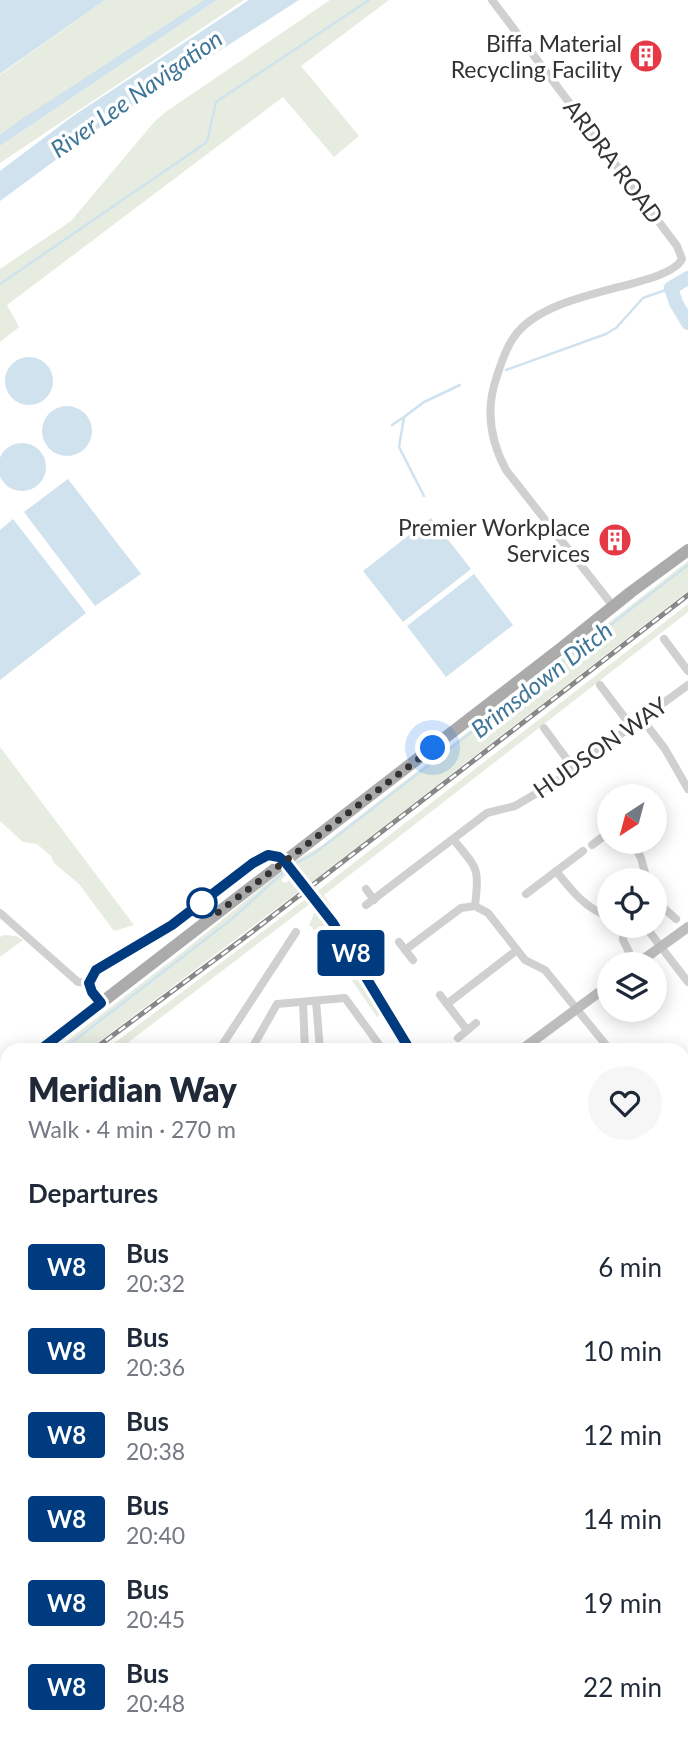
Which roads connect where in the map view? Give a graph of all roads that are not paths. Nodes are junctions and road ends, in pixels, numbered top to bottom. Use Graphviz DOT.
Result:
graph roads {
  1 [pos="492,0"];
  2 [pos="688,550"];
  3 [pos="613,606"];
  4 [pos="664,639"];
  5 [pos="688,671"];
  6 [pos="600,685"];
  7 [pos="688,685"];
  8 [pos="642,719"];
  9 [pos="631,726"];
  10 [pos="544,728"];
  11 [pos="574,769"];
  12 [pos="688,789"];
  13 [pos="453,839"];
  14 [pos="597,841"];
  15 [pos="592,845"];
  16 [pos="583,851"];
  17 [pos="556,871"];
  18 [pos="366,889"];
  19 [pos="526,894"];
  20 [pos="475,906"];
  21 [pos="597,911"];
  22 [pos="667,911"];
  23 [pos="0,913"];
  24 [pos="676,919"];
  25 [pos="688,927"];
  26 [pos="296,932"];
  27 [pos="624,938"];
  28 [pos="655,938"];
  29 [pos="399,942"];
  30 [pos="661,946"];
  31 [pos="405,950"];
  32 [pos="517,950"];
  33 [pos="629,952"];
  34 [pos="653,952"];
  35 [pos="412,960"];
  36 [pos="688,982"];
  37 [pos="89,983"];
  38 [pos="597,994"];
  39 [pos="440,995"];
  40 [pos="316,1000"];
  41 [pos="303,1002"];
  42 [pos="101,1003"];
  43 [pos="447,1004"];
  44 [pos="576,1009"];
  45 [pos="476,1023"];
  46 [pos="467,1030"];
  47 [pos="458,1038"];
  48 [pos="49,1043"];
  49 [pos="224,1043"];
  50 [pos="255,1043"];
  51 [pos="305,1043"];
  52 [pos="319,1043"];
  53 [pos="378,1043"];
  54 [pos="406,1043"];
  55 [pos="530,1043"];
  56 [pos="604,1043"];
  1 -- 3 [label="street, ARDRA ROAD"];
  2 -- 3 [label="main road"];
  3 -- 42 [label="main road"];
  4 -- 5 [label="street"];
  6 -- 9 [label="street"];
  7 -- 8 [label="street, HUDSON WAY"];
  8 -- 9 [label="street, HUDSON WAY"];
  8 -- 12 [label="street"];
  9 -- 11 [label="street, HUDSON WAY"];
  10 -- 11 [label="street"];
  11 -- 13 [label="street, HUDSON WAY"];
  13 -- 18 [label="street, HUDSON WAY"];
  13 -- 20 [label="street"];
  14 -- 15 [label="street"];
  16 -- 17 [label="street"];
  17 -- 19 [label="street"];
  17 -- 21 [label="street"];
  20 -- 31 [label="street"];
  20 -- 32 [label="street"];
  22 -- 24 [label="street"];
  23 -- 37 [label="street"];
  25 -- 30 [label="street"];
  26 -- 49 [label="street"];
  27 -- 33 [label="street"];
  28 -- 30 [label="street"];
  29 -- 31 [label="street"];
  30 -- 34 [label="street"];
  30 -- 36 [label="street"];
  31 -- 35 [label="street"];
  32 -- 43 [label="street"];
  32 -- 44 [label="street"];
  37 -- 42 [label="street"];
  37 -- 54 [label="street, bridge"];
  38 -- 44 [label="street"];
  39 -- 43 [label="street"];
  40 -- 41 [label="street"];
  40 -- 52 [label="street"];
  40 -- 53 [label="street"];
  41 -- 50 [label="street"];
  41 -- 51 [label="street"];
  42 -- 48 [label="main road"];
  43 -- 46 [label="street"];
  44 -- 55 [label="street"];
  44 -- 56 [label="street"];
  45 -- 46 [label="street"];
  46 -- 47 [label="street"];
}
